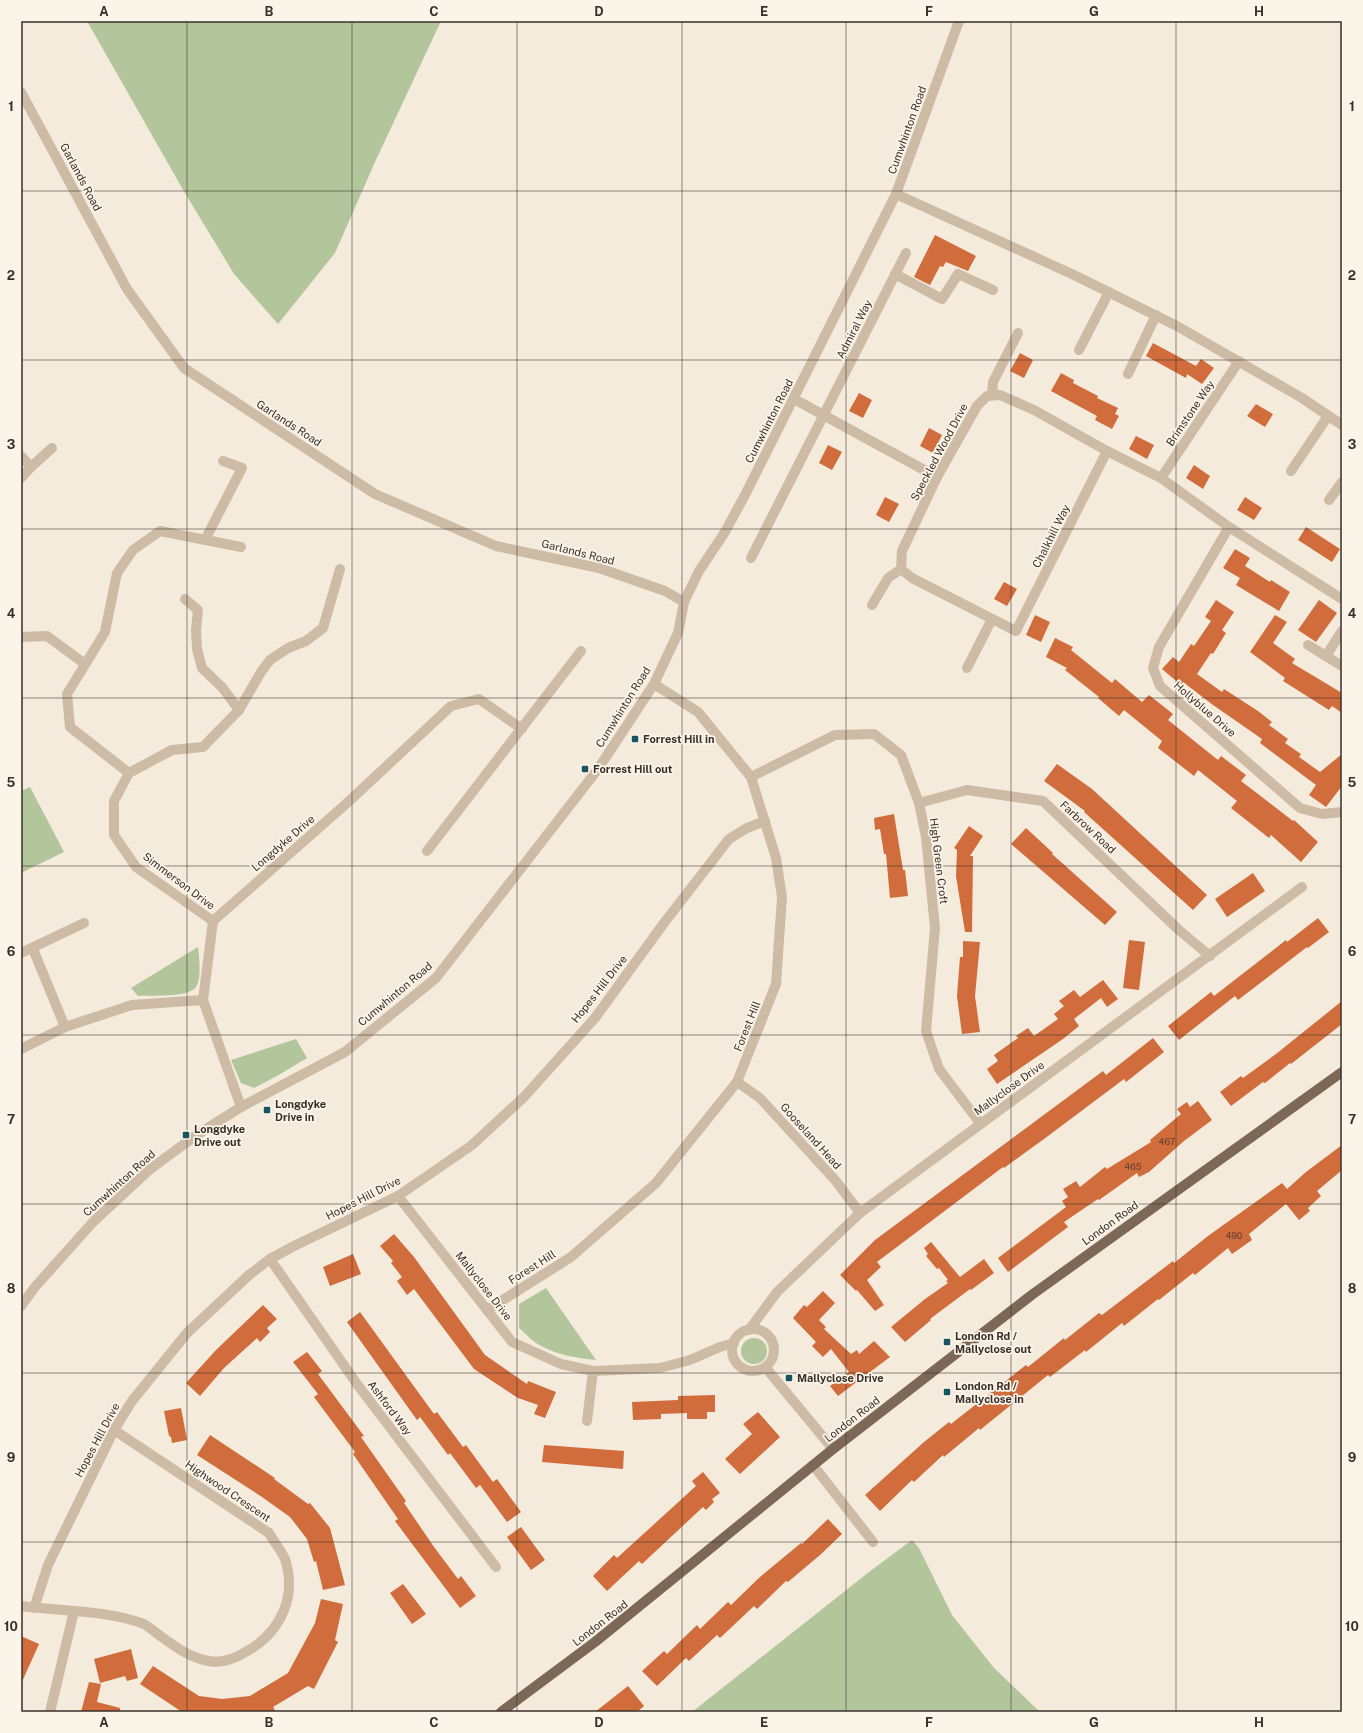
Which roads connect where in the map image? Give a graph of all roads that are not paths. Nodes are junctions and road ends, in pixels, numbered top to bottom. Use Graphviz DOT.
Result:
graph roads {
  1 [pos="959,21"];
  2 [pos="21,92"];
  3 [pos="896,194"];
  4 [pos="906,253"];
  5 [pos="895,274"];
  6 [pos="992,290"];
  7 [pos="1109,292"];
  8 [pos="1156,315"];
  9 [pos="1018,333"];
  10 [pos="1080,350"];
  11 [pos="1239,361"];
  12 [pos="1128,374"];
  13 [pos="992,395"];
  14 [pos="794,399"];
  15 [pos="823,415"];
  16 [pos="1328,416"];
  17 [pos="1342,425"];
  18 [pos="52,448"];
  19 [pos="1107,451"];
  20 [pos="21,456"];
  21 [pos="223,461"];
  22 [pos="31,467"];
  23 [pos="1291,472"];
  24 [pos="937,477"];
  25 [pos="21,478"];
  26 [pos="1161,478"];
  27 [pos="1342,482"];
  28 [pos="1329,500"];
  29 [pos="1229,527"];
  30 [pos="204,540"];
  31 [pos="241,547"];
  32 [pos="751,558"];
  33 [pos="340,569"];
  34 [pos="901,569"];
  35 [pos="186,599"];
  36 [pos="1342,599"];
  37 [pos="684,602"];
  38 [pos="872,605"];
  39 [pos="992,619"];
  40 [pos="1342,631"];
  41 [pos="21,637"];
  42 [pos="1308,645"];
  43 [pos="581,651"];
  44 [pos="1326,656"];
  45 [pos="84,664"];
  46 [pos="1342,666"];
  47 [pos="967,668"];
  48 [pos="654,684"];
  49 [pos="239,710"];
  50 [pos="522,729"];
  51 [pos="129,773"];
  52 [pos="751,777"];
  53 [pos="918,803"];
  54 [pos="1342,812"];
  55 [pos="765,821"];
  56 [pos="427,851"];
  57 [pos="1302,887"];
  58 [pos="213,921"];
  59 [pos="84,922"];
  60 [pos="33,949"];
  61 [pos="21,953"];
  62 [pos="1210,956"];
  63 [pos="203,1000"];
  64 [pos="65,1027"];
  65 [pos="21,1049"];
  66 [pos="1342,1072"];
  67 [pos="737,1082"];
  68 [pos="241,1107"];
  69 [pos="980,1123"];
  70 [pos="398,1196"];
  71 [pos="860,1213"];
  72 [pos="270,1260"];
  73 [pos="21,1306"];
  74 [pos="487,1310"];
  75 [pos="749,1330"];
  76 [pos="734,1343"];
  77 [pos="766,1367"];
  78 [pos="593,1371"];
  79 [pos="587,1421"];
  80 [pos="114,1430"];
  81 [pos="833,1448"];
  82 [pos="813,1465"];
  83 [pos="873,1542"];
  84 [pos="496,1567"];
  85 [pos="21,1606"];
  86 [pos="34,1608"];
  87 [pos="74,1611"];
  88 [pos="50,1712"];
  89 [pos="501,1712"];
  1 -- 3 [label="street, Cumwhinton Road"];
  2 -- 37 [label="street, Garlands Road"];
  3 -- 7 [label="street"];
  3 -- 14 [label="street, Cumwhinton Road"];
  4 -- 5 [label="street, Admiral Way"];
  5 -- 6 [label="street"];
  5 -- 15 [label="street, Admiral Way"];
  7 -- 8 [label="street"];
  7 -- 10 [label="street"];
  8 -- 11 [label="street"];
  8 -- 12 [label="street"];
  9 -- 13 [label="street"];
  11 -- 16 [label="street"];
  11 -- 26 [label="street, Brimstone Way"];
  13 -- 19 [label="street"];
  13 -- 24 [label="street, Speckled Wood Drive"];
  14 -- 15 [label="street"];
  14 -- 37 [label="street, Cumwhinton Road"];
  15 -- 24 [label="street"];
  15 -- 32 [label="street, Admiral Way"];
  16 -- 17 [label="street"];
  16 -- 23 [label="street"];
  18 -- 22 [label="street"];
  19 -- 26 [label="street"];
  19 -- 39 [label="street, Chalkhill Way"];
  20 -- 22 [label="street"];
  21 -- 30 [label="street"];
  22 -- 25 [label="street"];
  24 -- 34 [label="street, Speckled Wood Drive"];
  26 -- 29 [label="street"];
  27 -- 28 [label="street"];
  29 -- 36 [label="street"];
  29 -- 54 [label="street, Hollyblue Drive"];
  30 -- 31 [label="street"];
  30 -- 45 [label="street"];
  33 -- 49 [label="street"];
  34 -- 38 [label="street"];
  34 -- 39 [label="street"];
  35 -- 49 [label="street"];
  37 -- 48 [label="street, Cumwhinton Road"];
  39 -- 47 [label="street"];
  40 -- 44 [label="street"];
  41 -- 45 [label="street"];
  42 -- 44 [label="street"];
  43 -- 50 [label="street"];
  44 -- 46 [label="street"];
  45 -- 51 [label="street"];
  48 -- 52 [label="street, Forest Hill"];
  48 -- 68 [label="street, Cumwhinton Road"];
  49 -- 51 [label="street"];
  50 -- 56 [label="street"];
  50 -- 58 [label="street, Longdyke Drive"];
  51 -- 58 [label="street, Simmerson Drive"];
  52 -- 53 [label="street, High Green Croft"];
  52 -- 55 [label="street, Forest Hill"];
  53 -- 62 [label="street, Farbrow Road"];
  53 -- 69 [label="street, High Green Croft"];
  55 -- 67 [label="street, Forest Hill"];
  55 -- 70 [label="street, Hopes Hill Drive"];
  57 -- 62 [label="street, Mallyclose Drive"];
  58 -- 63 [label="street"];
  59 -- 60 [label="street"];
  60 -- 61 [label="street"];
  60 -- 64 [label="street"];
  62 -- 69 [label="street, Mallyclose Drive"];
  63 -- 64 [label="street"];
  63 -- 68 [label="street"];
  64 -- 65 [label="street"];
  66 -- 81 [label="main road, London Road"];
  67 -- 71 [label="street, Gooseland Head"];
  67 -- 74 [label="street, Forest Hill"];
  68 -- 73 [label="street, Cumwhinton Road"];
  69 -- 71 [label="street, Mallyclose Drive"];
  70 -- 72 [label="street, Hopes Hill Drive"];
  70 -- 74 [label="street, Mallyclose Drive"];
  71 -- 75 [label="street, Mallyclose Drive"];
  72 -- 80 [label="street, Hopes Hill Drive"];
  72 -- 84 [label="street, Ashford Way"];
  74 -- 78 [label="street, Mallyclose Drive"];
  75 -- 76 [label="street, Mallyclose Drive"];
  75 -- 77 [label="street"];
  76 -- 77 [label="street"];
  76 -- 78 [label="street, Mallyclose Drive"];
  77 -- 81 [label="street"];
  78 -- 79 [label="street"];
  80 -- 86 [label="street, Hopes Hill Drive"];
  80 -- 87 [label="street, Highwood Crescent"];
  81 -- 82 [label="main road, London Road"];
  82 -- 83 [label="street"];
  82 -- 89 [label="main road, London Road"];
  85 -- 86 [label="street"];
  86 -- 87 [label="street"];
  87 -- 88 [label="street"];
}
